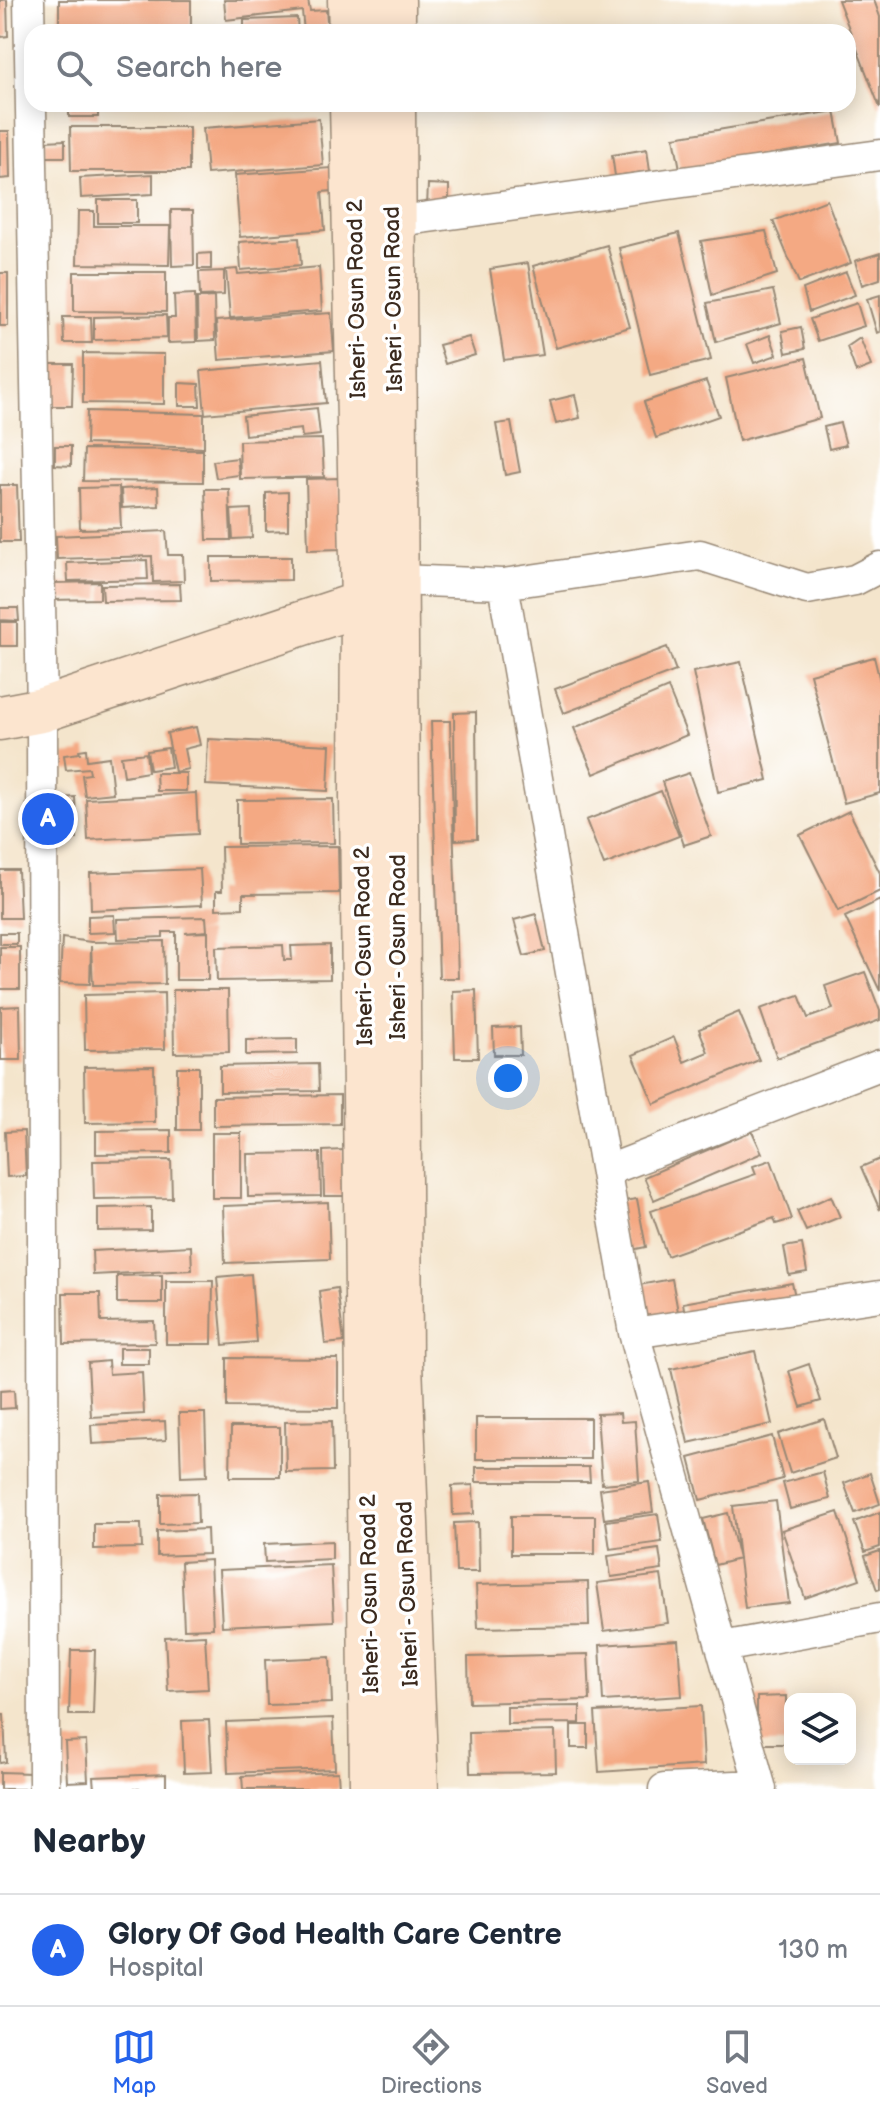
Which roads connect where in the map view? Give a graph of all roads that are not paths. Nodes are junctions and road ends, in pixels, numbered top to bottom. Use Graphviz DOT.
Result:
graph roads {
  1 [pos="29,0"];
  2 [pos="350,0"];
  3 [pos="393,0"];
  4 [pos="29,24"];
  5 [pos="351,24"];
  6 [pos="393,24"];
  7 [pos="31,112"];
  8 [pos="353,112"];
  9 [pos="393,112"];
  10 [pos="880,155"];
  11 [pos="392,222"];
  12 [pos="880,567"];
  13 [pos="503,584"];
  14 [pos="386,595"];
  15 [pos="42,710"];
  16 [pos="0,718"];
  17 [pos="880,1065"];
  18 [pos="606,1171"];
  19 [pos="880,1296"];
  20 [pos="634,1333"];
  21 [pos="880,1618"];
  22 [pos="722,1647"];
  23 [pos="760,1787"];
  24 [pos="44,1789"];
  25 [pos="372,1789"];
  26 [pos="416,1789"];
  27 [pos="664,1789"];
  1 -- 4 [label="street"];
  2 -- 5 [label="main road"];
  3 -- 6 [label="main road"];
  7 -- 15 [label="street"];
  8 -- 14 [label="main road, Isheri- Osun Road 2"];
  9 -- 11 [label="main road, Isheri - Osun Road"];
  10 -- 11 [label="street"];
  11 -- 14 [label="main road, Isheri - Osun Road"];
  12 -- 13 [label="street"];
  13 -- 14 [label="street"];
  13 -- 18 [label="street"];
  14 -- 15 [label="main road"];
  14 -- 25 [label="main road, Isheri- Osun Road 2"];
  14 -- 26 [label="main road, Isheri - Osun Road"];
  15 -- 16 [label="main road"];
  15 -- 24 [label="street"];
  17 -- 18 [label="street"];
  18 -- 20 [label="street"];
  19 -- 20 [label="street"];
  20 -- 22 [label="street"];
  21 -- 22 [label="street"];
  22 -- 23 [label="street"];
  23 -- 27 [label="street"];
}
